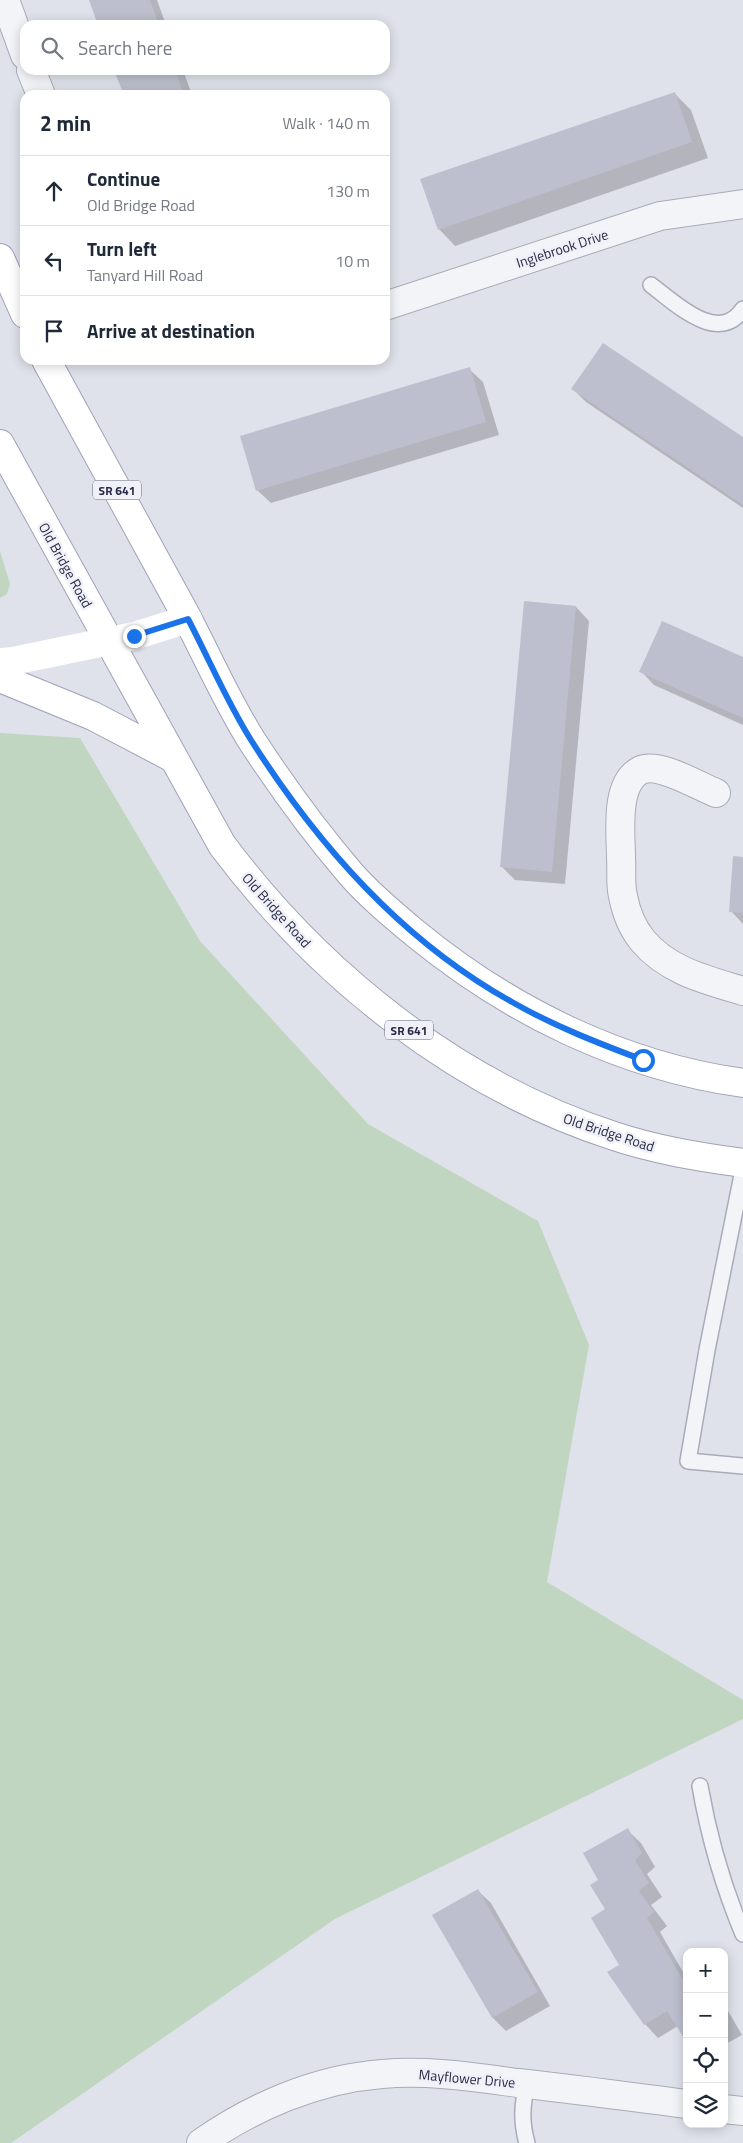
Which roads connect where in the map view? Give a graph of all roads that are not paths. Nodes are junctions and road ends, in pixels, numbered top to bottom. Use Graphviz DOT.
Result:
graph roads {
  1 [pos="5,0"];
  2 [pos="20,41"];
  3 [pos="33,75"];
  4 [pos="39,90"];
  5 [pos="743,204"];
  6 [pos="0,258"];
  7 [pos="652,285"];
  8 [pos="20,303"];
  9 [pos="390,304"];
  10 [pos="743,309"];
  11 [pos="49,365"];
  12 [pos="0,444"];
  13 [pos="188,619"];
  14 [pos="108,642"];
  15 [pos="0,662"];
  16 [pos="0,678"];
  17 [pos="173,758"];
  18 [pos="716,793"];
  19 [pos="743,991"];
  20 [pos="743,1083"];
  21 [pos="743,1163"];
  22 [pos="743,1170"];
  23 [pos="743,1466"];
  24 [pos="700,1786"];
  25 [pos="743,1934"];
  26 [pos="528,2084"];
  27 [pos="683,2103"];
  28 [pos="728,2109"];
  29 [pos="743,2111"];
  30 [pos="201,2143"];
  31 [pos="527,2143"];
  1 -- 2 [label="street"];
  3 -- 4 [label="street"];
  5 -- 9 [label="street, Inglebrook Drive"];
  6 -- 8 [label="main road"];
  7 -- 10 [label="lane"];
  11 -- 13 [label="main road, SR 641"];
  12 -- 14 [label="main road, Old Bridge Road / SR 641"];
  13 -- 14 [label="main road"];
  13 -- 20 [label="main road, SR 641"];
  14 -- 15 [label="main road"];
  14 -- 17 [label="main road, Old Bridge Road / SR 641"];
  16 -- 17 [label="main road"];
  17 -- 21 [label="main road, Old Bridge Road / SR 641"];
  18 -- 19 [label="street"];
  22 -- 23 [label="lane"];
  24 -- 25 [label="lane"];
  26 -- 27 [label="street, Mayflower Drive"];
  26 -- 30 [label="street, Mayflower Drive"];
  26 -- 31 [label="lane"];
  28 -- 29 [label="street"];
}
